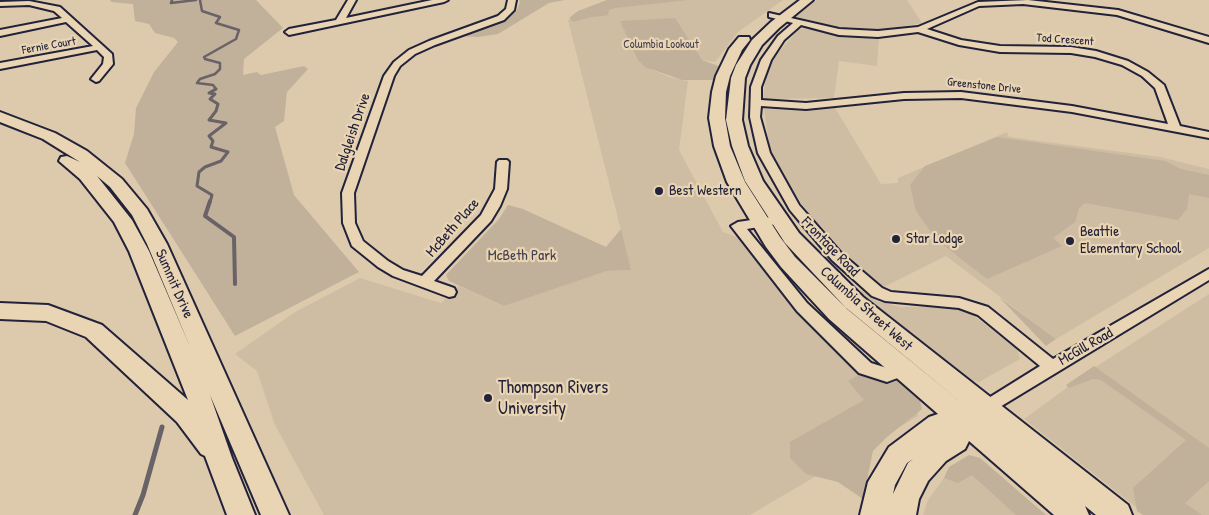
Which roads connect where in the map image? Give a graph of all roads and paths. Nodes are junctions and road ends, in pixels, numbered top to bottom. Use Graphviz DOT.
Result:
graph roads {
  1 [pos="352,0"];
  2 [pos="444,0"];
  3 [pos="512,0"];
  4 [pos="792,0"];
  5 [pos="807,0"];
  6 [pos="0,4"];
  7 [pos="785,18"];
  8 [pos="68,20"];
  9 [pos="339,22"];
  10 [pos="919,29"];
  11 [pos="289,32"];
  12 [pos="0,33"];
  13 [pos="1209,40"];
  14 [pos="101,47"];
  15 [pos="0,66"];
  16 [pos="96,79"];
  17 [pos="755,103"];
  18 [pos="0,117"];
  19 [pos="1175,127"];
  20 [pos="0,130"];
  21 [pos="1209,135"];
  22 [pos="503,162"];
  23 [pos="769,221"];
  24 [pos="1209,274"];
  25 [pos="424,283"];
  26 [pos="449,292"];
  27 [pos="0,312"];
  28 [pos="1052,367"];
  29 [pos="975,416"];
  30 [pos="219,458"];
  31 [pos="241,515"];
  32 [pos="275,515"];
  33 [pos="874,515"];
  34 [pos="902,515"];
  35 [pos="1075,515"];
  36 [pos="1118,515"];
  1 -- 9 [label="street"];
  2 -- 9 [label="street"];
  3 -- 25 [label="street, Dalgleish Drive"];
  4 -- 7 [label="main road, Columbia Street West"];
  5 -- 7 [label="main road, Columbia Street West"];
  6 -- 8 [label="street"];
  7 -- 10 [label="street"];
  7 -- 17 [label="street, Frontage Road"];
  7 -- 23 [label="main road, Columbia Street West"];
  8 -- 12 [label="street"];
  8 -- 14 [label="street"];
  9 -- 11 [label="street"];
  10 -- 13 [label="street"];
  10 -- 19 [label="street, Tod Crescent"];
  14 -- 15 [label="street, Fernie Court"];
  14 -- 16 [label="street"];
  17 -- 19 [label="street, Greenstone Drive"];
  17 -- 28 [label="street, Frontage Road"];
  18 -- 32 [label="main road, Summit Drive"];
  19 -- 21 [label="street, Greenstone Drive"];
  20 -- 30 [label="main road, Summit Drive"];
  22 -- 25 [label="street, McBeth Place"];
  23 -- 29 [label="main road, Columbia Street West"];
  23 -- 29 [label="main road, Columbia Street West"];
  24 -- 28 [label="street, McGill Road"];
  25 -- 26 [label="street, Dalgleish Drive"];
  27 -- 30 [label="main road"];
  28 -- 29 [label="street, McGill Road"];
  29 -- 33 [label="main road, McGill Road"];
  29 -- 34 [label="main road, McGill Road"];
  29 -- 35 [label="main road, Columbia Street West"];
  29 -- 36 [label="main road, Columbia Street West"];
  30 -- 31 [label="main road, Summit Drive"];
}
